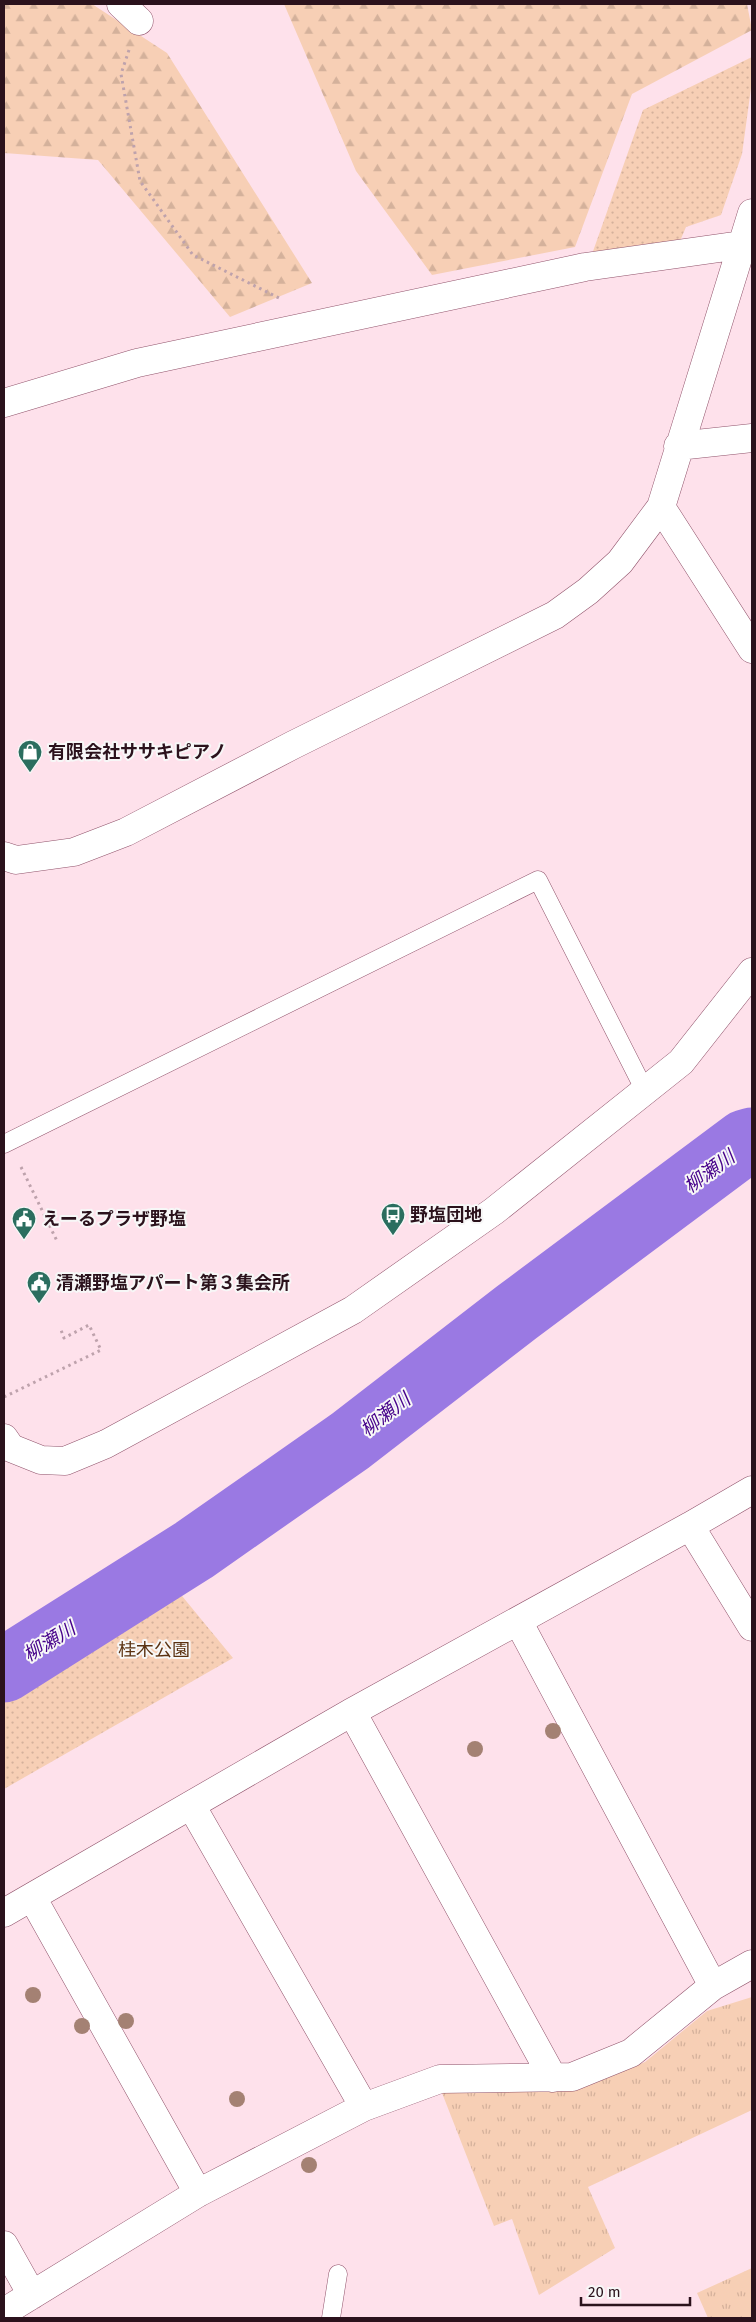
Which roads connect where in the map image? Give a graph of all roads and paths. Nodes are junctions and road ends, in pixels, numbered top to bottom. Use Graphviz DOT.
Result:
graph roads {
  1 [pos="130,12"];
  2 [pos="752,212"];
  3 [pos="741,245"];
  4 [pos="319,324"];
  5 [pos="4,402"];
  6 [pos="752,438"];
  7 [pos="678,446"];
  8 [pos="661,508"];
  9 [pos="752,650"];
  10 [pos="4,856"];
  11 [pos="752,972"];
  12 [pos="645,1091"];
  13 [pos="6,1143"];
  14 [pos="57,1241"];
  15 [pos="61,1330"];
  16 [pos="4,1398"];
  17 [pos="6,1446"];
  18 [pos="752,1490"];
  19 [pos="690,1526"];
  20 [pos="518,1621"];
  21 [pos="752,1627"];
  22 [pos="352,1712"];
  23 [pos="191,1805"];
  24 [pos="32,1896"];
  25 [pos="4,1913"];
  26 [pos="752,1964"];
  27 [pos="713,1986"];
  28 [pos="552,2078"];
  29 [pos="364,2107"];
  30 [pos="198,2193"];
  31 [pos="4,2245"];
  32 [pos="338,2274"];
  33 [pos="32,2295"];
  34 [pos="4,2312"];
  35 [pos="331,2318"];
  1 -- 4 [label="path"];
  2 -- 3 [label="street"];
  3 -- 4 [label="street"];
  3 -- 7 [label="street"];
  4 -- 5 [label="street"];
  6 -- 7 [label="street"];
  7 -- 8 [label="street"];
  8 -- 9 [label="street"];
  8 -- 10 [label="street"];
  11 -- 12 [label="street"];
  12 -- 13 [label="lane"];
  12 -- 17 [label="street"];
  13 -- 14 [label="path"];
  15 -- 16 [label="path"];
  18 -- 19 [label="street"];
  19 -- 20 [label="street"];
  19 -- 21 [label="street"];
  20 -- 22 [label="street"];
  20 -- 27 [label="street"];
  22 -- 23 [label="street"];
  22 -- 28 [label="street"];
  23 -- 24 [label="street"];
  23 -- 29 [label="street"];
  24 -- 25 [label="street"];
  24 -- 30 [label="street"];
  26 -- 27 [label="street"];
  27 -- 28 [label="street"];
  28 -- 29 [label="street"];
  29 -- 30 [label="street"];
  30 -- 33 [label="street"];
  31 -- 33 [label="street"];
  32 -- 35 [label="lane"];
  33 -- 34 [label="street"];
}
